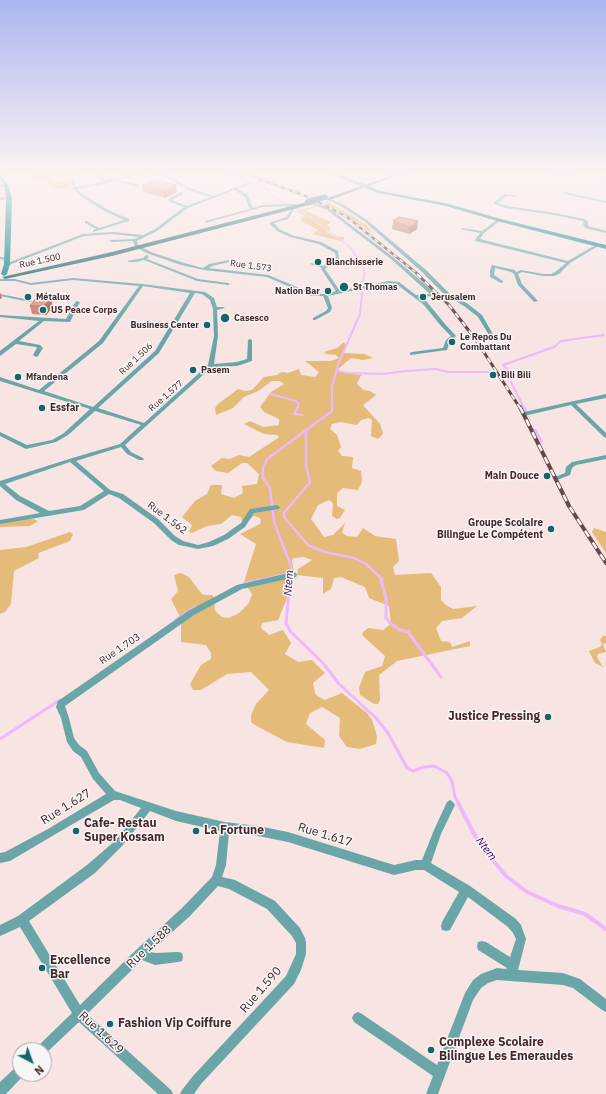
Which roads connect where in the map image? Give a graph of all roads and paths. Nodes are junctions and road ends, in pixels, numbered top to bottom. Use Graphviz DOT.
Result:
graph roads {
  1 [pos="8,223"];
  2 [pos="88,223"];
  3 [pos="118,223"];
  4 [pos="165,223"];
  5 [pos="224,223"];
  6 [pos="274,223"];
  7 [pos="346,223"];
  8 [pos="368,223"];
  9 [pos="495,223"];
  10 [pos="511,223"];
  11 [pos="585,223"];
  12 [pos="98,229"];
  13 [pos="462,229"];
  14 [pos="483,232"];
  15 [pos="606,232"];
  16 [pos="88,234"];
  17 [pos="144,236"];
  18 [pos="111,241"];
  19 [pos="137,244"];
  20 [pos="598,245"];
  21 [pos="606,247"];
  22 [pos="150,253"];
  23 [pos="0,258"];
  24 [pos="144,259"];
  25 [pos="7,261"];
  26 [pos="128,261"];
  27 [pos="228,261"];
  28 [pos="569,262"];
  29 [pos="312,264"];
  30 [pos="324,267"];
  31 [pos="204,269"];
  32 [pos="516,274"];
  33 [pos="2,276"];
  34 [pos="500,282"];
  35 [pos="228,284"];
  36 [pos="142,285"];
  37 [pos="193,292"];
  38 [pos="339,292"];
  39 [pos="0,295"];
  40 [pos="325,295"];
  41 [pos="416,296"];
  42 [pos="30,301"];
  43 [pos="536,301"];
  44 [pos="78,302"];
  45 [pos="223,308"];
  46 [pos="215,309"];
  47 [pos="0,316"];
  48 [pos="315,319"];
  49 [pos="43,320"];
  50 [pos="250,340"];
  51 [pos="478,340"];
  52 [pos="16,342"];
  53 [pos="0,354"];
  54 [pos="412,354"];
  55 [pos="36,355"];
  56 [pos="211,366"];
  57 [pos="0,379"];
  58 [pos="40,392"];
  59 [pos="606,396"];
  60 [pos="573,404"];
  61 [pos="94,410"];
  62 [pos="524,414"];
  63 [pos="145,425"];
  64 [pos="0,434"];
  65 [pos="606,436"];
  66 [pos="122,445"];
  67 [pos="606,457"];
  68 [pos="72,460"];
  69 [pos="141,460"];
  70 [pos="557,478"];
  71 [pos="0,483"];
  72 [pos="108,491"];
  73 [pos="277,508"];
  74 [pos="48,514"];
  75 [pos="0,522"];
  76 [pos="293,575"];
  77 [pos="113,795"];
  78 [pos="450,804"];
  79 [pos="148,807"];
  80 [pos="225,827"];
  81 [pos="0,858"];
  82 [pos="425,865"];
  83 [pos="216,880"];
  84 [pos="466,890"];
  85 [pos="22,920"];
  86 [pos="446,926"];
  87 [pos="0,931"];
  88 [pos="482,946"];
  89 [pos="140,954"];
  90 [pos="178,957"];
  91 [pos="512,971"];
  92 [pos="606,1006"];
  93 [pos="79,1014"];
  94 [pos="358,1018"];
  95 [pos="50,1042"];
  96 [pos="439,1073"];
  97 [pos="12,1079"];
  98 [pos="0,1091"];
  99 [pos="167,1094"];
  100 [pos="186,1094"];
  101 [pos="432,1094"];
  1 -- 25 [label="main road"];
  2 -- 12 [label="street"];
  3 -- 12 [label="street"];
  4 -- 17 [label="street"];
  5 -- 19 [label="main road, Rue 1.500"];
  6 -- 30 [label="street"];
  7 -- 41 [label="street"];
  8 -- 51 [label="street"];
  9 -- 14 [label="street"];
  10 -- 20 [label="main road"];
  11 -- 15 [label="street"];
  12 -- 16 [label="street"];
  13 -- 14 [label="street"];
  14 -- 28 [label="street"];
  16 -- 17 [label="street"];
  16 -- 25 [label="street"];
  17 -- 19 [label="street"];
  18 -- 19 [label="street"];
  19 -- 22 [label="street, Rue 1.573"];
  19 -- 33 [label="main road, Rue 1.500"];
  20 -- 21 [label="main road"];
  20 -- 28 [label="street"];
  22 -- 24 [label="street"];
  22 -- 31 [label="street, Rue 1.573"];
  23 -- 25 [label="street"];
  24 -- 26 [label="street"];
  24 -- 35 [label="street"];
  25 -- 33 [label="main road"];
  27 -- 31 [label="street"];
  28 -- 32 [label="street"];
  29 -- 30 [label="street"];
  30 -- 38 [label="street"];
  31 -- 40 [label="street, Rue 1.573"];
  32 -- 34 [label="street"];
  32 -- 43 [label="street"];
  33 -- 36 [label="street"];
  36 -- 37 [label="street"];
  36 -- 58 [label="street"];
  37 -- 46 [label="street"];
  37 -- 61 [label="street, Rue 1.506"];
  38 -- 40 [label="street, Rue 1.573"];
  38 -- 41 [label="street, Rue 1.573"];
  39 -- 42 [label="street"];
  40 -- 48 [label="street"];
  41 -- 54 [label="street, Rue 1.573"];
  44 -- 49 [label="street"];
  45 -- 46 [label="street"];
  46 -- 56 [label="street"];
  47 -- 49 [label="street"];
  49 -- 52 [label="street"];
  50 -- 56 [label="street"];
  52 -- 53 [label="street"];
  52 -- 55 [label="street"];
  56 -- 63 [label="street, Rue 1.577"];
  57 -- 58 [label="street"];
  58 -- 61 [label="street"];
  59 -- 60 [label="street"];
  60 -- 62 [label="street"];
  60 -- 65 [label="street"];
  61 -- 63 [label="street"];
  61 -- 64 [label="street, Rue 1.506"];
  63 -- 66 [label="street, Rue 1.577"];
  66 -- 68 [label="street, Rue 1.577"];
  66 -- 69 [label="street"];
  67 -- 70 [label="street"];
  68 -- 71 [label="street, Rue 1.577"];
  68 -- 72 [label="street, Rue 1.562"];
  71 -- 74 [label="street"];
  72 -- 73 [label="street, Rue 1.562"];
  72 -- 74 [label="street"];
  74 -- 75 [label="street"];
  76 -- 77 [label="street, Rue 1.703"];
  77 -- 79 [label="street"];
  77 -- 81 [label="street, Rue 1.627"];
  78 -- 82 [label="street"];
  79 -- 80 [label="street, Rue 1.617"];
  79 -- 85 [label="street"];
  80 -- 82 [label="street, Rue 1.617"];
  80 -- 83 [label="street, Rue 1.588"];
  82 -- 84 [label="street"];
  83 -- 89 [label="street, Rue 1.588"];
  83 -- 100 [label="street, Rue 1.590"];
  84 -- 86 [label="street"];
  84 -- 91 [label="street"];
  85 -- 87 [label="street"];
  85 -- 93 [label="street, Rue 1.629"];
  88 -- 91 [label="street"];
  89 -- 90 [label="street"];
  89 -- 93 [label="street, Rue 1.588"];
  91 -- 92 [label="street"];
  91 -- 96 [label="street"];
  93 -- 95 [label="street, Rue 1.588"];
  93 -- 99 [label="street, Rue 1.629"];
  94 -- 96 [label="street"];
  96 -- 101 [label="street"];
  97 -- 98 [label="street"];
}
